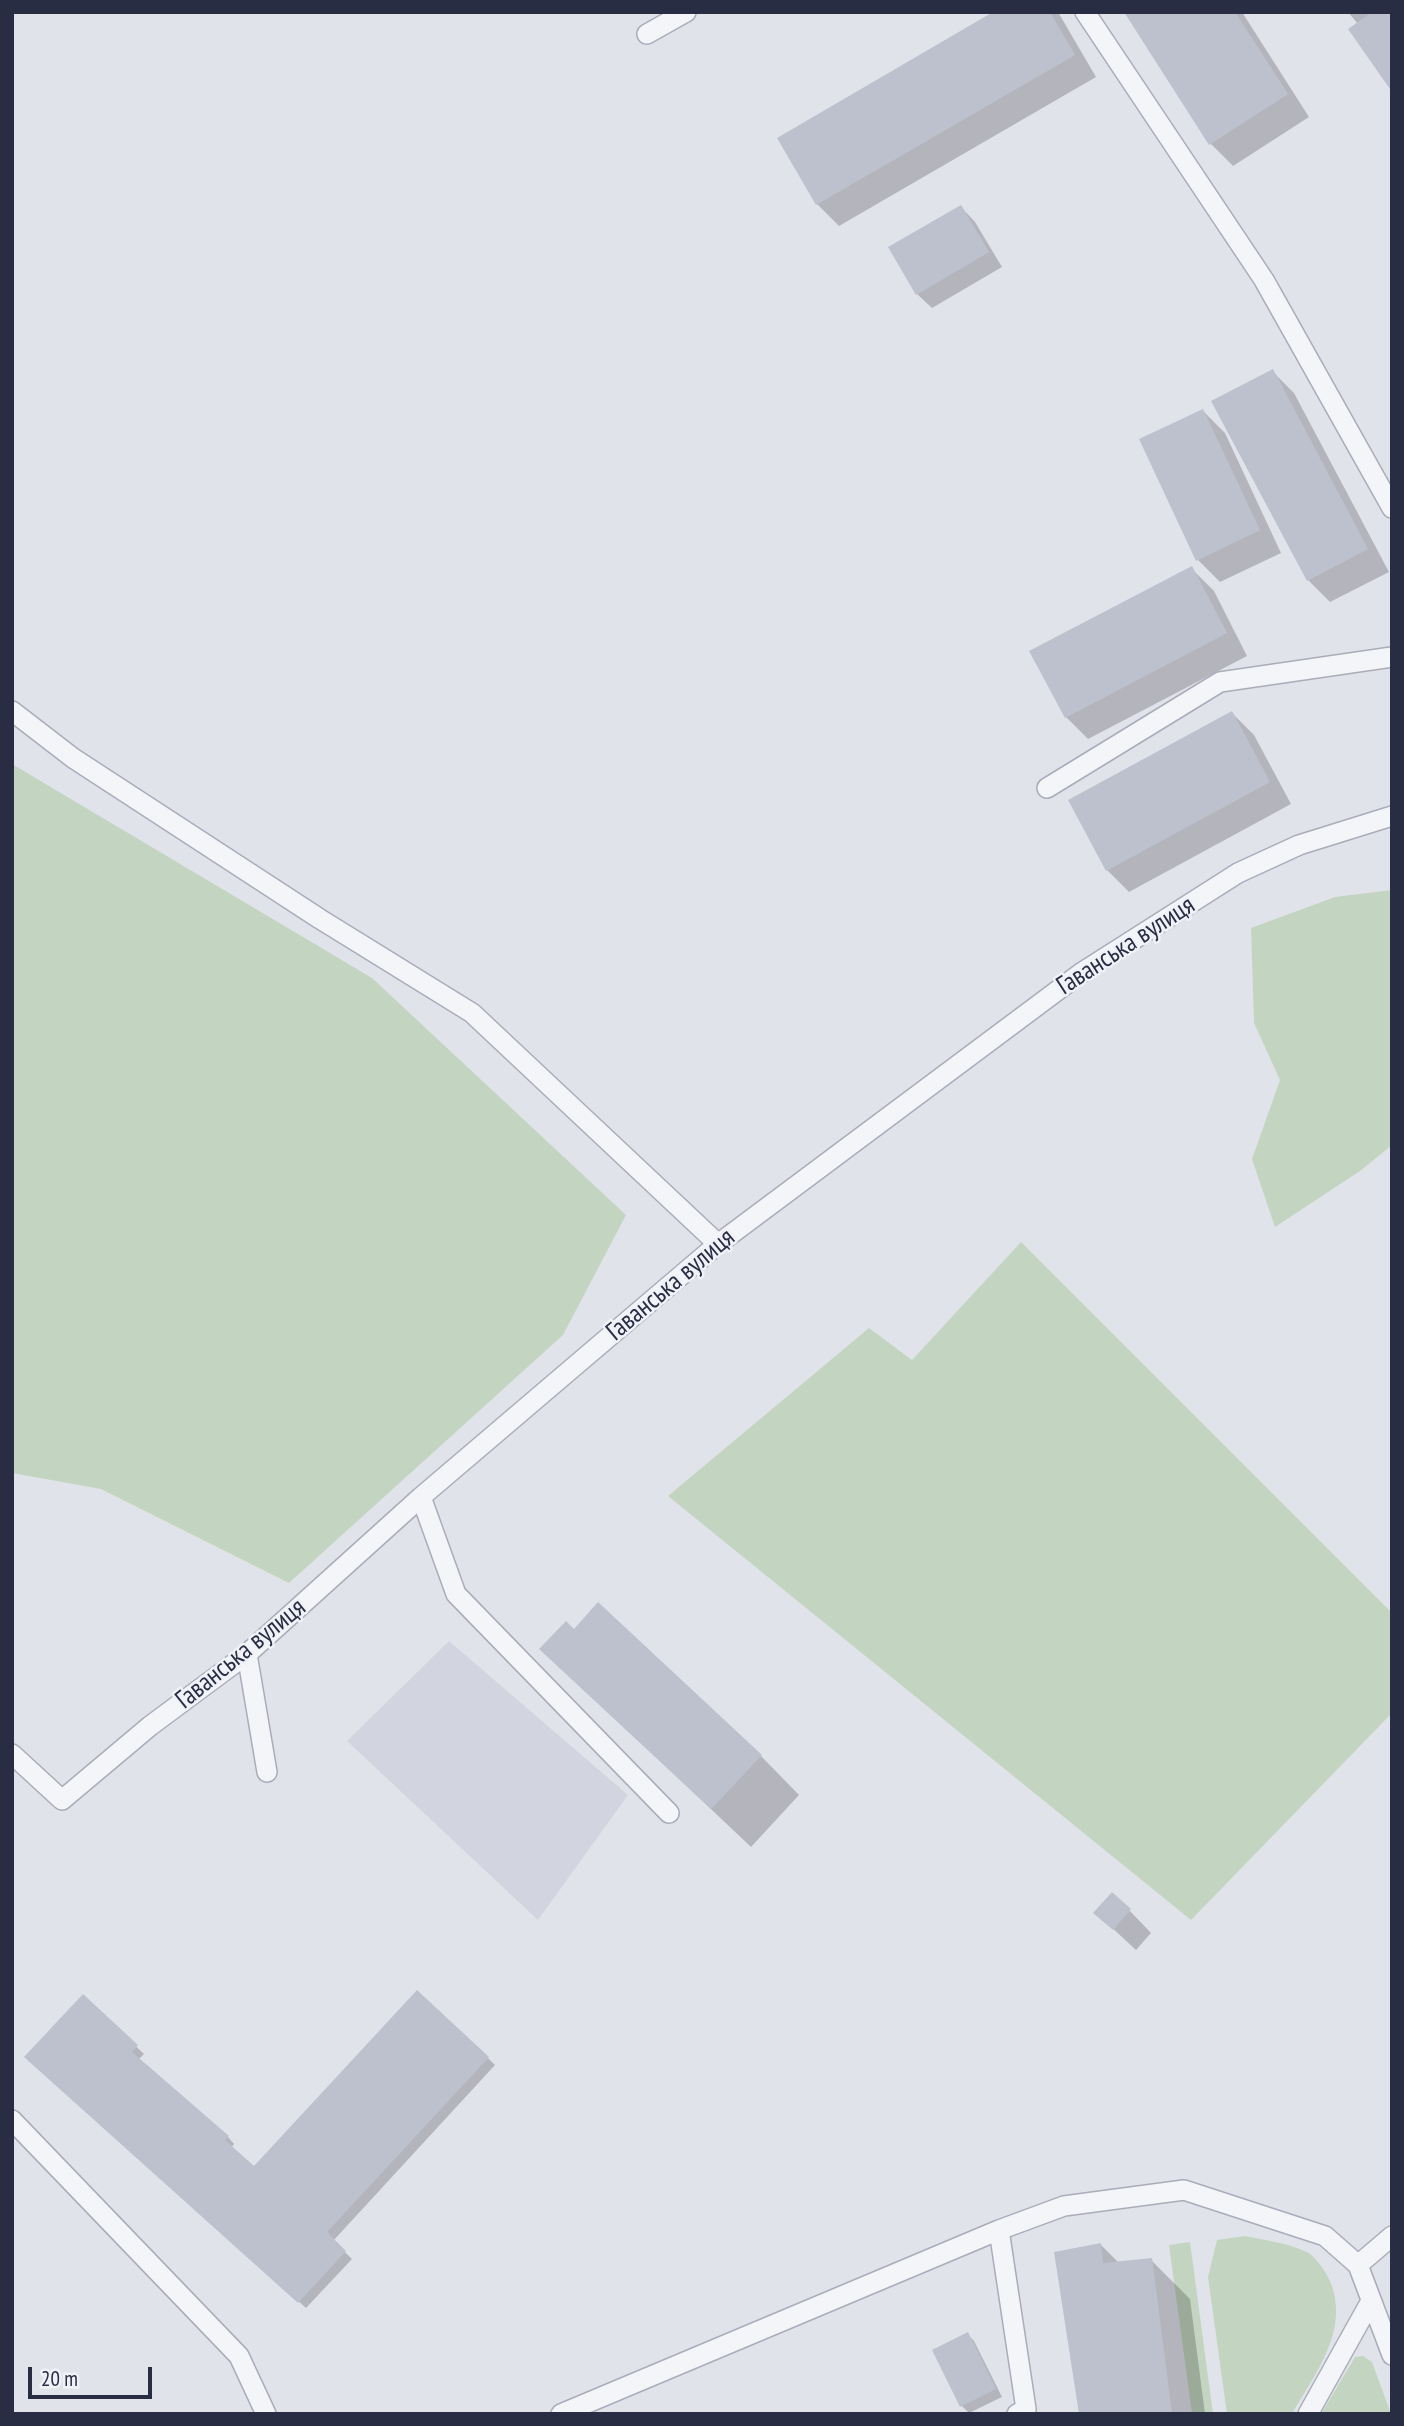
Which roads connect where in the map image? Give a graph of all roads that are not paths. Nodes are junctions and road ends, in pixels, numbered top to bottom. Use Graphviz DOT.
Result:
graph roads {
  1 [pos="686,12"];
  2 [pos="1086,12"];
  3 [pos="647,34"];
  4 [pos="1392,508"];
  5 [pos="1392,657"];
  6 [pos="12,711"];
  7 [pos="1047,788"];
  8 [pos="1392,816"];
  9 [pos="718,1244"];
  10 [pos="421,1497"];
  11 [pos="247,1654"];
  12 [pos="12,1754"];
  13 [pos="267,1772"];
  14 [pos="669,1813"];
  15 [pos="12,2120"];
  16 [pos="999,2230"];
  17 [pos="1392,2235"];
  18 [pos="1358,2266"];
  19 [pos="1371,2301"];
  20 [pos="1392,2355"];
  21 [pos="266,2414"];
  22 [pos="561,2414"];
  23 [pos="1017,2414"];
  24 [pos="1308,2414"];
  1 -- 3 [label="lane"];
  2 -- 4 [label="lane"];
  5 -- 7 [label="lane"];
  6 -- 9 [label="lane"];
  8 -- 9 [label="lane, Гаванська вулиця"];
  9 -- 10 [label="lane, Гаванська вулиця"];
  10 -- 11 [label="lane, Гаванська вулиця"];
  10 -- 14 [label="lane"];
  11 -- 12 [label="lane, Гаванська вулиця"];
  11 -- 13 [label="lane"];
  15 -- 21 [label="lane"];
  16 -- 18 [label="lane"];
  16 -- 22 [label="lane"];
  16 -- 23 [label="lane"];
  17 -- 18 [label="lane"];
  18 -- 19 [label="lane"];
  19 -- 20 [label="lane"];
  19 -- 24 [label="lane"];
}
